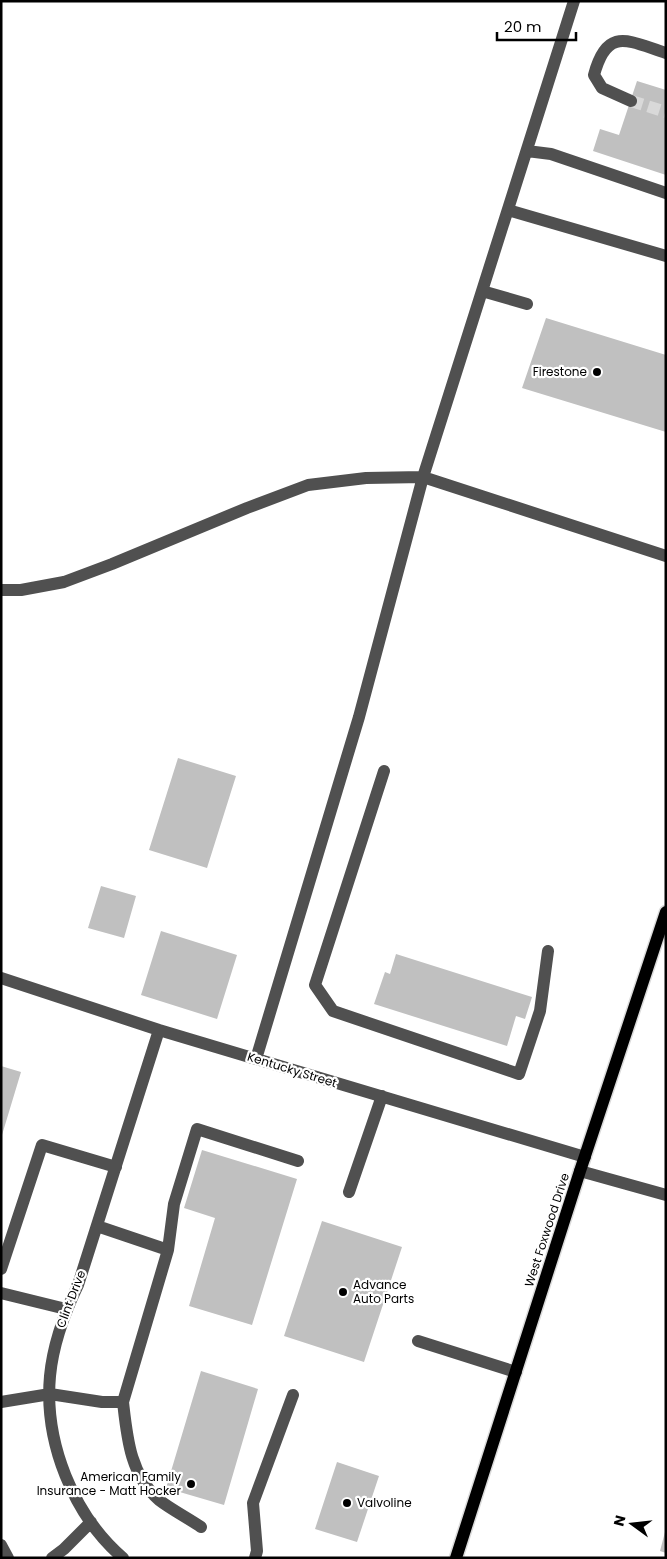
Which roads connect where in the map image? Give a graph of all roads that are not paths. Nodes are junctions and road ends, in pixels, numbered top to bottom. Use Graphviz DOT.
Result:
graph roads {
  1 [pos="574,1"];
  2 [pos="666,53"];
  3 [pos="631,101"];
  4 [pos="527,151"];
  5 [pos="666,192"];
  6 [pos="508,210"];
  7 [pos="666,256"];
  8 [pos="482,291"];
  9 [pos="526,304"];
  10 [pos="424,478"];
  11 [pos="666,556"];
  12 [pos="1,590"];
  13 [pos="384,772"];
  14 [pos="666,912"];
  15 [pos="548,952"];
  16 [pos="1,978"];
  17 [pos="159,1030"];
  18 [pos="256,1059"];
  19 [pos="382,1096"];
  20 [pos="585,1157"];
  21 [pos="298,1160"];
  22 [pos="116,1167"];
  23 [pos="580,1170"];
  24 [pos="349,1192"];
  25 [pos="666,1195"];
  26 [pos="97,1226"];
  27 [pos="168,1250"];
  28 [pos="1,1269"];
  29 [pos="1,1293"];
  30 [pos="66,1309"];
  31 [pos="418,1341"];
  32 [pos="516,1372"];
  33 [pos="50,1394"];
  34 [pos="293,1395"];
  35 [pos="1,1402"];
  36 [pos="123,1402"];
  37 [pos="91,1522"];
  38 [pos="202,1527"];
  39 [pos="1,1545"];
  40 [pos="256,1554"];
  41 [pos="8,1558"];
  42 [pos="52,1558"];
  43 [pos="124,1558"];
  44 [pos="456,1558"];
  1 -- 4 [label="street"];
  2 -- 3 [label="street"];
  4 -- 5 [label="street"];
  4 -- 6 [label="street"];
  6 -- 7 [label="street"];
  6 -- 8 [label="street"];
  8 -- 9 [label="street"];
  8 -- 10 [label="street"];
  10 -- 11 [label="street"];
  10 -- 12 [label="street"];
  10 -- 18 [label="street"];
  13 -- 15 [label="street"];
  14 -- 20 [label="main road, West Foxwood Drive"];
  16 -- 17 [label="street, Kentucky Street"];
  17 -- 18 [label="street, Kentucky Street"];
  17 -- 22 [label="street, Clint Drive"];
  18 -- 19 [label="street, Kentucky Street"];
  19 -- 20 [label="street, Kentucky Street"];
  19 -- 24 [label="street"];
  20 -- 23 [label="main road, West Foxwood Drive"];
  21 -- 27 [label="street"];
  22 -- 26 [label="street, Clint Drive"];
  22 -- 28 [label="street"];
  23 -- 25 [label="street"];
  23 -- 32 [label="main road, West Foxwood Drive"];
  26 -- 27 [label="street"];
  26 -- 30 [label="street, Clint Drive"];
  27 -- 36 [label="street"];
  29 -- 30 [label="street"];
  30 -- 33 [label="street, Clint Drive"];
  31 -- 32 [label="street"];
  32 -- 44 [label="main road, West Foxwood Drive"];
  33 -- 35 [label="street"];
  33 -- 36 [label="street"];
  33 -- 37 [label="street, Clint Drive"];
  34 -- 40 [label="street"];
  36 -- 38 [label="street"];
  37 -- 42 [label="street"];
  37 -- 43 [label="street, Clint Drive"];
  39 -- 41 [label="street"];
}
